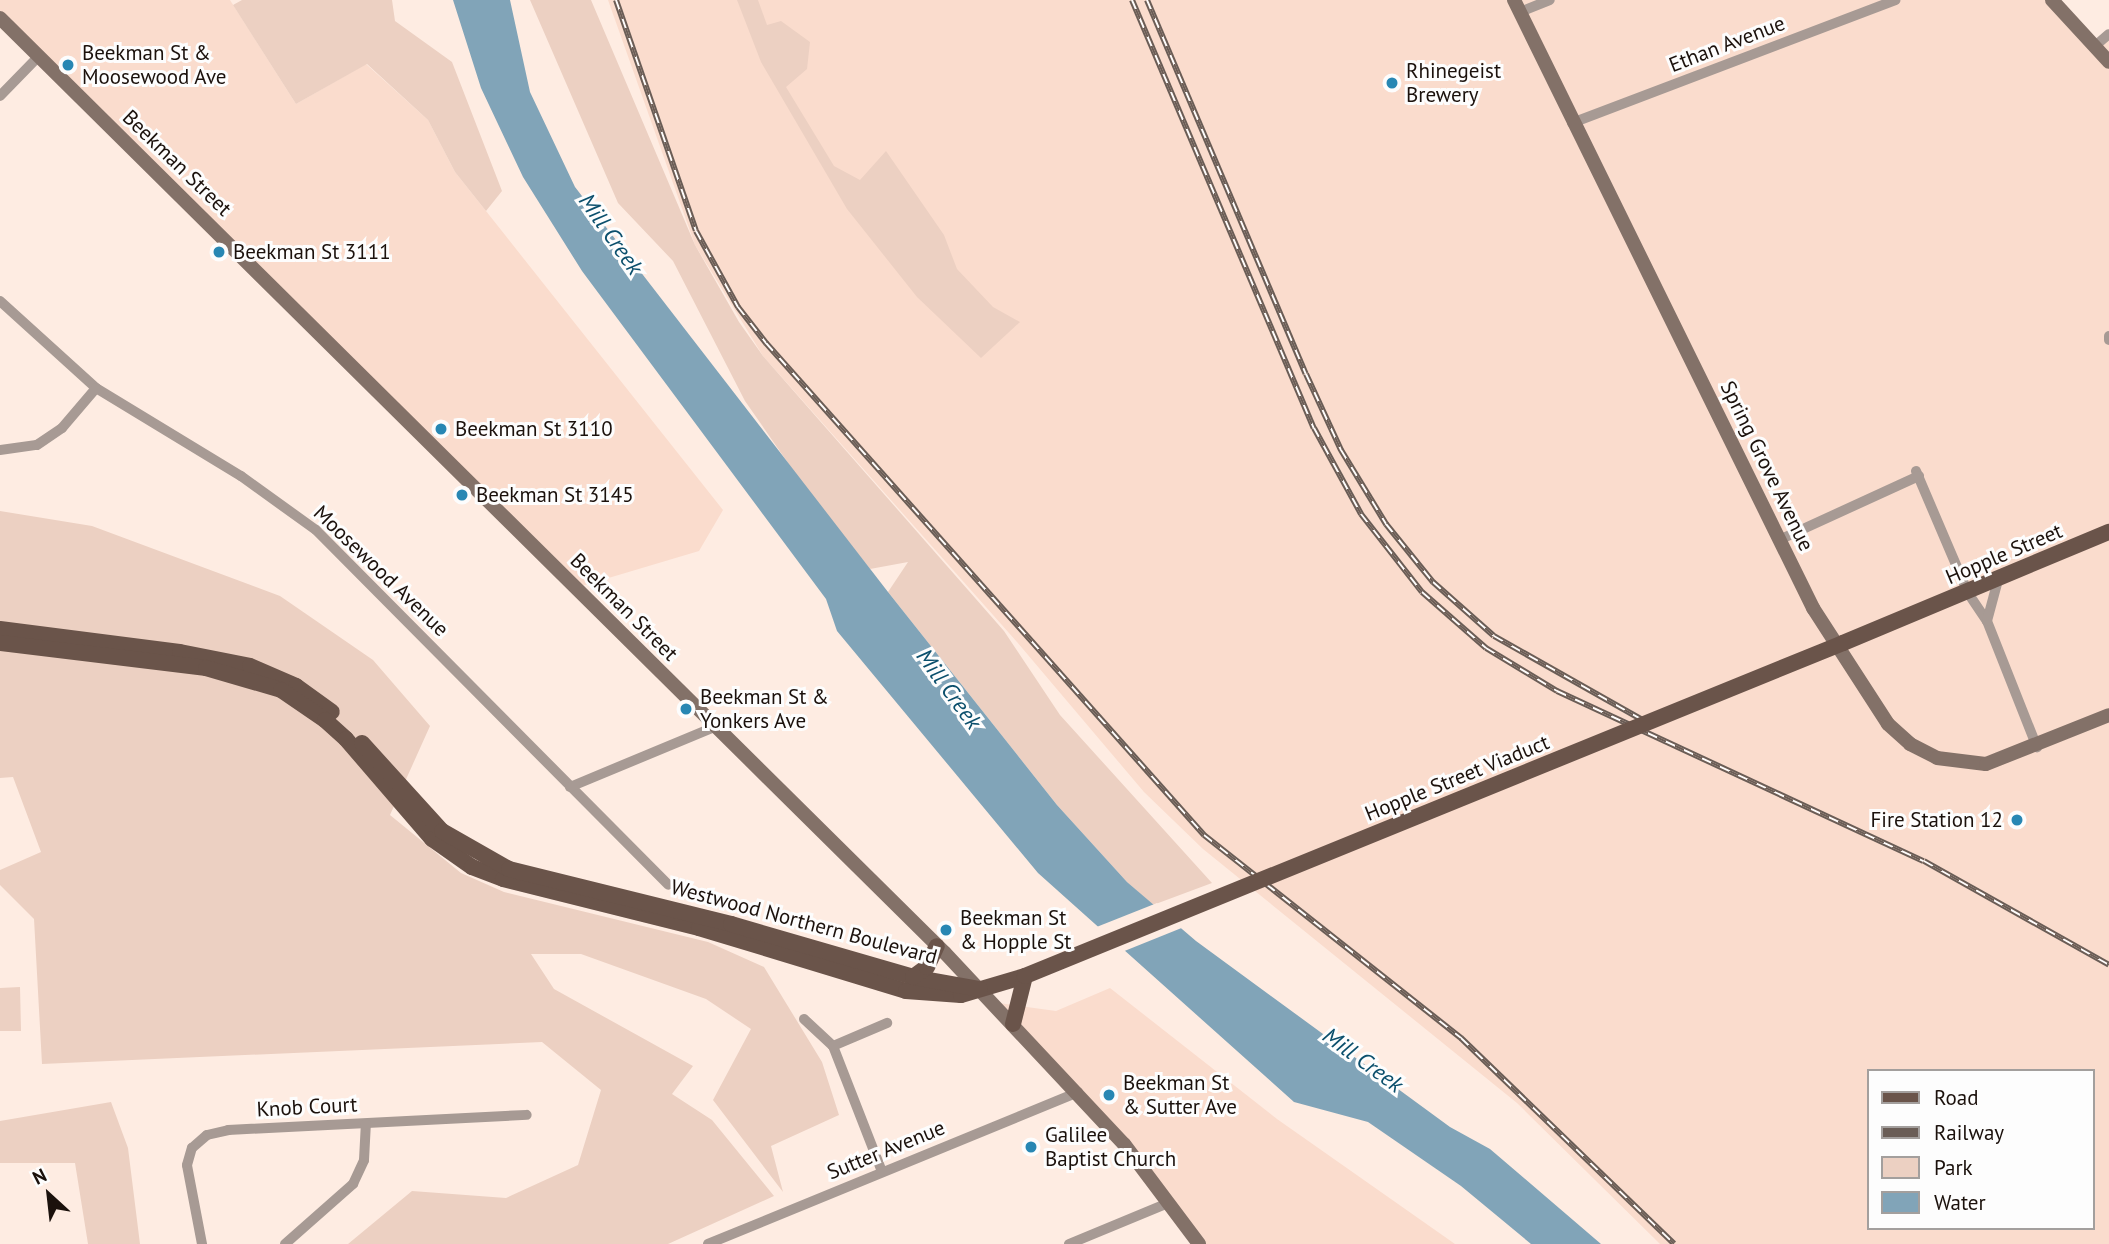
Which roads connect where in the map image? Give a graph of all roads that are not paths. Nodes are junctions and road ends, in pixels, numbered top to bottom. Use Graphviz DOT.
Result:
graph roads {
  1 [pos="1550,0"];
  2 [pos="1895,0"];
  3 [pos="2052,0"];
  4 [pos="1517,6"];
  5 [pos="0,18"];
  6 [pos="2109,34"];
  7 [pos="2095,46"];
  8 [pos="38,57"];
  9 [pos="2109,62"];
  10 [pos="0,96"];
  11 [pos="1572,123"];
  12 [pos="0,301"];
  13 [pos="96,388"];
  14 [pos="0,450"];
  15 [pos="2109,532"];
  16 [pos="1779,540"];
  17 [pos="1998,580"];
  18 [pos="1968,593"];
  19 [pos="1916,614"];
  20 [pos="1987,621"];
  21 [pos="0,629"];
  22 [pos="0,642"];
  23 [pos="2109,715"];
  24 [pos="714,727"];
  25 [pos="2037,747"];
  26 [pos="570,786"];
  27 [pos="668,885"];
  28 [pos="937,946"];
  29 [pos="913,977"];
  30 [pos="1020,981"];
  31 [pos="980,989"];
  32 [pos="804,1019"];
  33 [pos="887,1023"];
  34 [pos="1013,1024"];
  35 [pos="833,1046"];
  36 [pos="1078,1092"];
  37 [pos="527,1115"];
  38 [pos="366,1124"];
  39 [pos="882,1172"];
  40 [pos="1168,1203"];
  41 [pos="202,1244"];
  42 [pos="285,1244"];
  43 [pos="708,1244"];
  44 [pos="1069,1244"];
  45 [pos="1199,1244"];
  1 -- 4 [label="street"];
  2 -- 11 [label="street, Ethan Avenue"];
  3 -- 7 [label="main road"];
  4 -- 11 [label="main road, Spring Grove Avenue"];
  5 -- 8 [label="main road, Beekman Street"];
  6 -- 7 [label="street"];
  7 -- 9 [label="main road"];
  8 -- 10 [label="street"];
  8 -- 24 [label="main road, Beekman Street"];
  11 -- 16 [label="main road, Spring Grove Avenue"];
  12 -- 13 [label="street, Moosewood Avenue"];
  13 -- 14 [label="street"];
  13 -- 26 [label="street, Moosewood Avenue"];
  15 -- 17 [label="main road, Hopple Street"];
  16 -- 18 [label="street"];
  16 -- 25 [label="main road, Spring Grove Avenue"];
  17 -- 18 [label="main road, Hopple Street"];
  17 -- 20 [label="street"];
  18 -- 19 [label="main road, Hopple Street"];
  18 -- 20 [label="street"];
  19 -- 30 [label="main road, Hopple Street Viaduct, bridge"];
  20 -- 25 [label="street"];
  21 -- 29 [label="main road, Westwood Northern Boulevard"];
  22 -- 31 [label="main road, Westwood Northern Boulevard"];
  23 -- 25 [label="main road, Spring Grove Avenue"];
  24 -- 26 [label="street"];
  24 -- 28 [label="main road, Beekman Street"];
  26 -- 27 [label="street, Moosewood Avenue"];
  28 -- 29 [label="main road"];
  28 -- 31 [label="main road, Beekman Street"];
  29 -- 31 [label="main road, Westwood Northern Boulevard"];
  30 -- 31 [label="main road"];
  30 -- 34 [label="main road"];
  31 -- 34 [label="main road, Beekman Street"];
  32 -- 35 [label="street"];
  33 -- 35 [label="street"];
  34 -- 36 [label="main road, Beekman Street"];
  35 -- 39 [label="street"];
  36 -- 39 [label="street, Sutter Avenue"];
  36 -- 40 [label="main road, Beekman Street"];
  37 -- 38 [label="street, Knob Court"];
  38 -- 41 [label="street, Knob Court"];
  38 -- 42 [label="street"];
  39 -- 43 [label="street, Sutter Avenue"];
  40 -- 44 [label="street"];
  40 -- 45 [label="main road, Beekman Street"];
}
